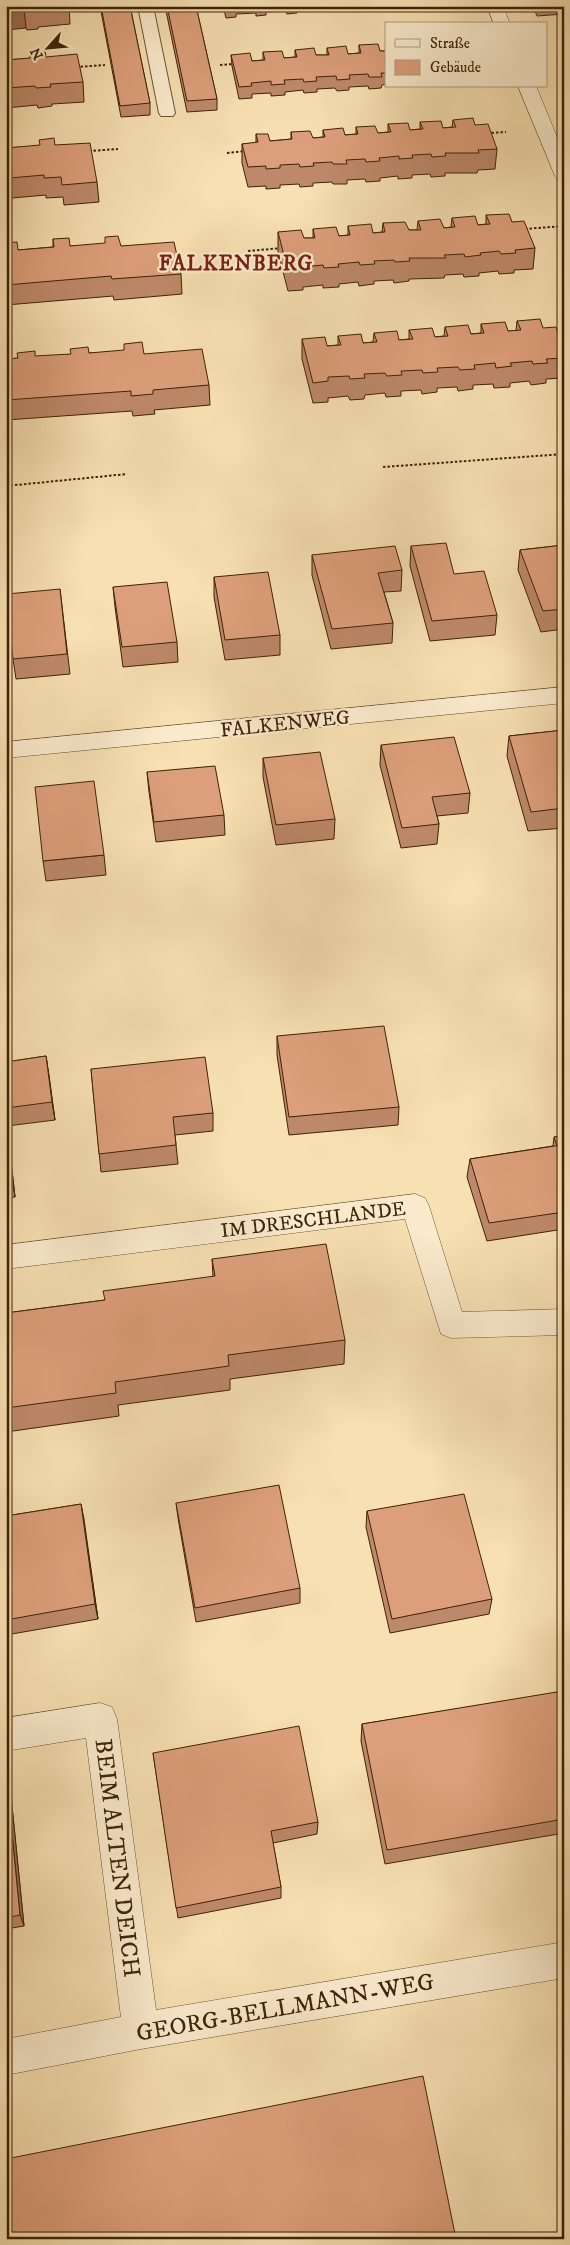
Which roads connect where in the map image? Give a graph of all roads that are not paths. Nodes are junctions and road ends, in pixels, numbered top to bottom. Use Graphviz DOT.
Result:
graph roads {
  1 [pos="144,6"];
  2 [pos="495,6"];
  3 [pos="501,22"];
  4 [pos="528,88"];
  5 [pos="167,112"];
  6 [pos="564,176"];
  7 [pos="564,695"];
  8 [pos="6,750"];
  9 [pos="6,1257"];
  10 [pos="564,1322"];
  11 [pos="6,1736"];
  12 [pos="564,1960"];
  13 [pos="141,2031"];
  14 [pos="6,2057"];
  1 -- 5 [label="lane"];
  2 -- 3 [label="street"];
  4 -- 6 [label="street"];
  7 -- 8 [label="street, FALKENWEG"];
  9 -- 10 [label="street, IM DRESCHLANDE"];
  11 -- 13 [label="street, BEIM ALTEN DEICH"];
  12 -- 13 [label="street, GEORG-BELLMANN-WEG"];
  13 -- 14 [label="street, GEORG-BELLMANN-WEG"];
}
